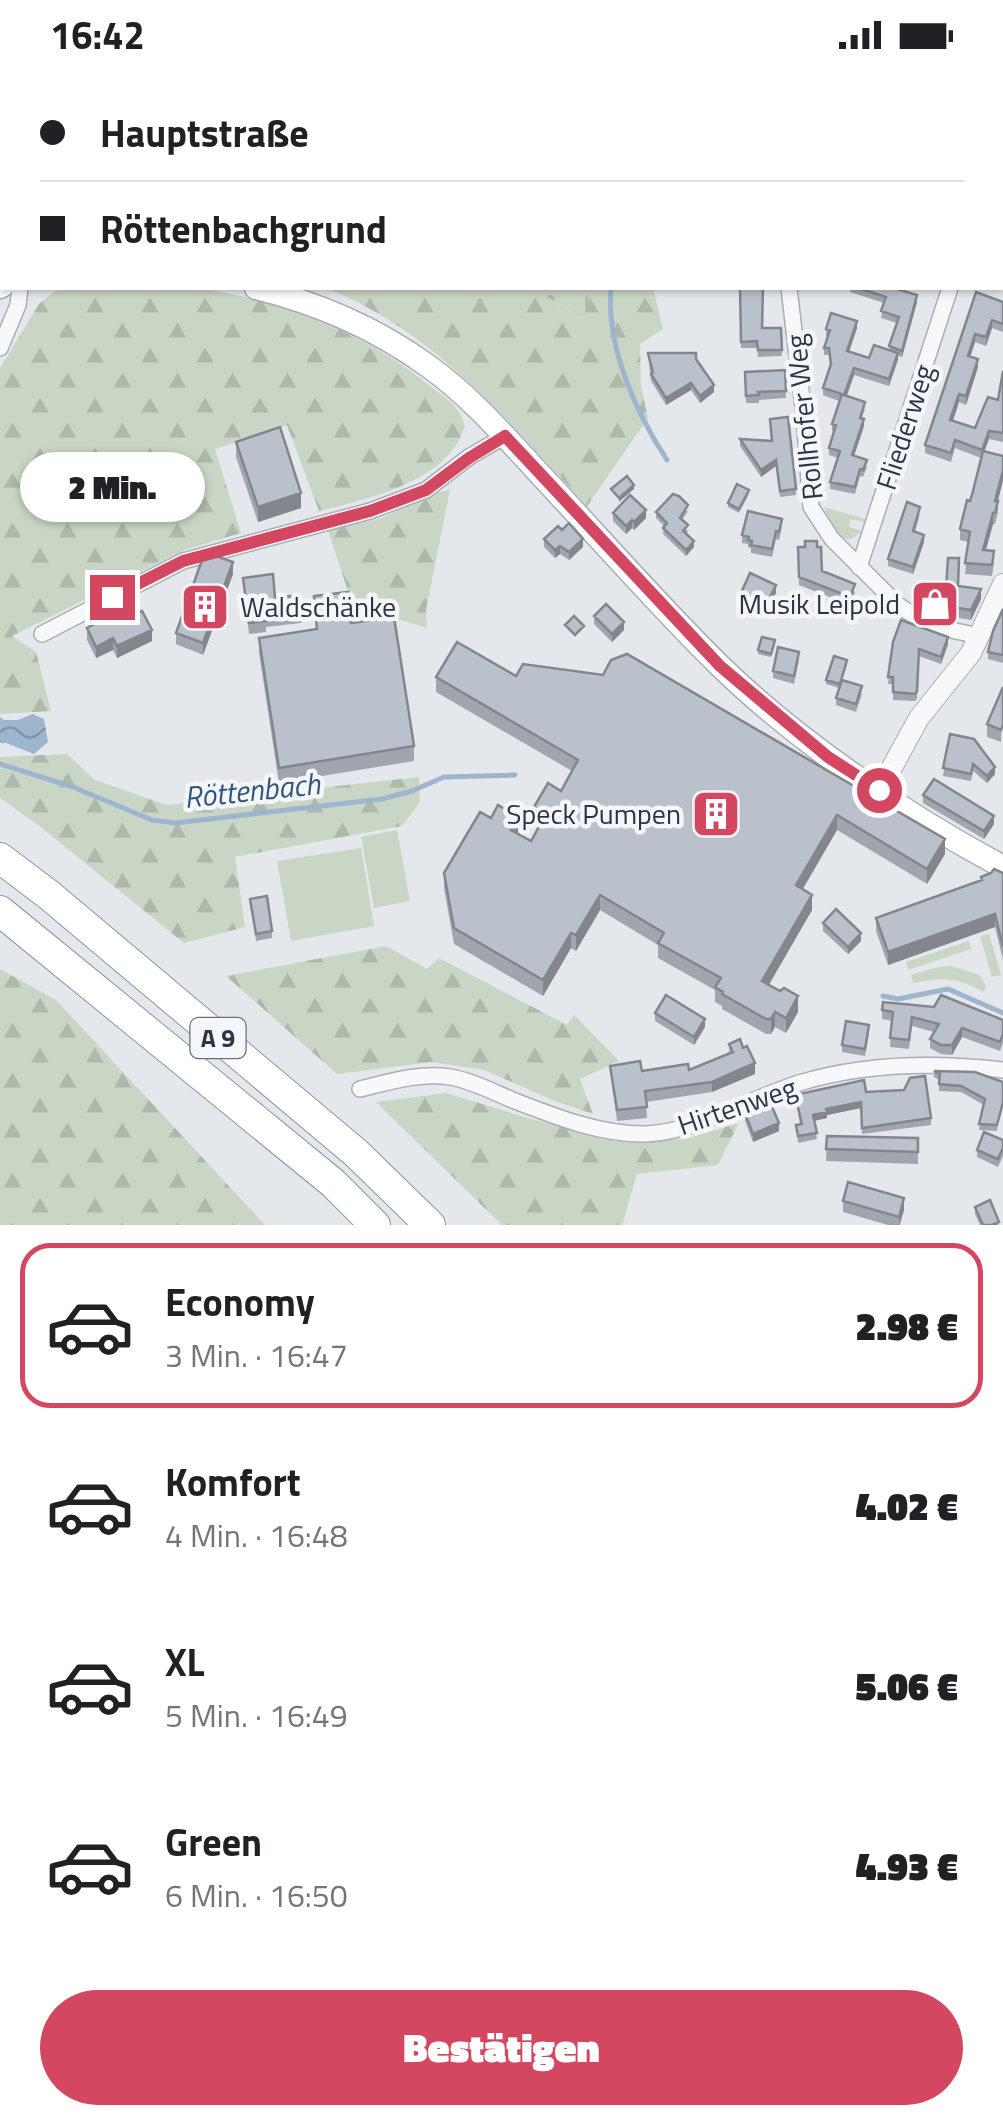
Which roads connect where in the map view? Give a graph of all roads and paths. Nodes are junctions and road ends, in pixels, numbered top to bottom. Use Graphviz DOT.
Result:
graph roads {
  1 [pos="20,290"];
  2 [pos="265,290"];
  3 [pos="788,290"];
  4 [pos="949,290"];
  5 [pos="0,348"];
  6 [pos="505,436"];
  7 [pos="859,567"];
  8 [pos="1003,584"];
  9 [pos="42,634"];
  10 [pos="979,636"];
  11 [pos="879,790"];
  12 [pos="0,858"];
  13 [pos="1003,867"];
  14 [pos="0,911"];
  15 [pos="1003,1070"];
  16 [pos="360,1089"];
  17 [pos="374,1225"];
  18 [pos="430,1225"];
  1 -- 5 [label="street"];
  2 -- 6 [label="main road"];
  3 -- 7 [label="street, Rollhofer Weg"];
  4 -- 7 [label="street, Fliederweg"];
  6 -- 9 [label="street"];
  6 -- 11 [label="main road"];
  7 -- 10 [label="street, Rollhofer Weg"];
  8 -- 10 [label="street"];
  10 -- 11 [label="street"];
  11 -- 13 [label="main road"];
  12 -- 18 [label="highway, A 9"];
  14 -- 17 [label="highway, A 9"];
  15 -- 16 [label="street, Hirtenweg"];
}
